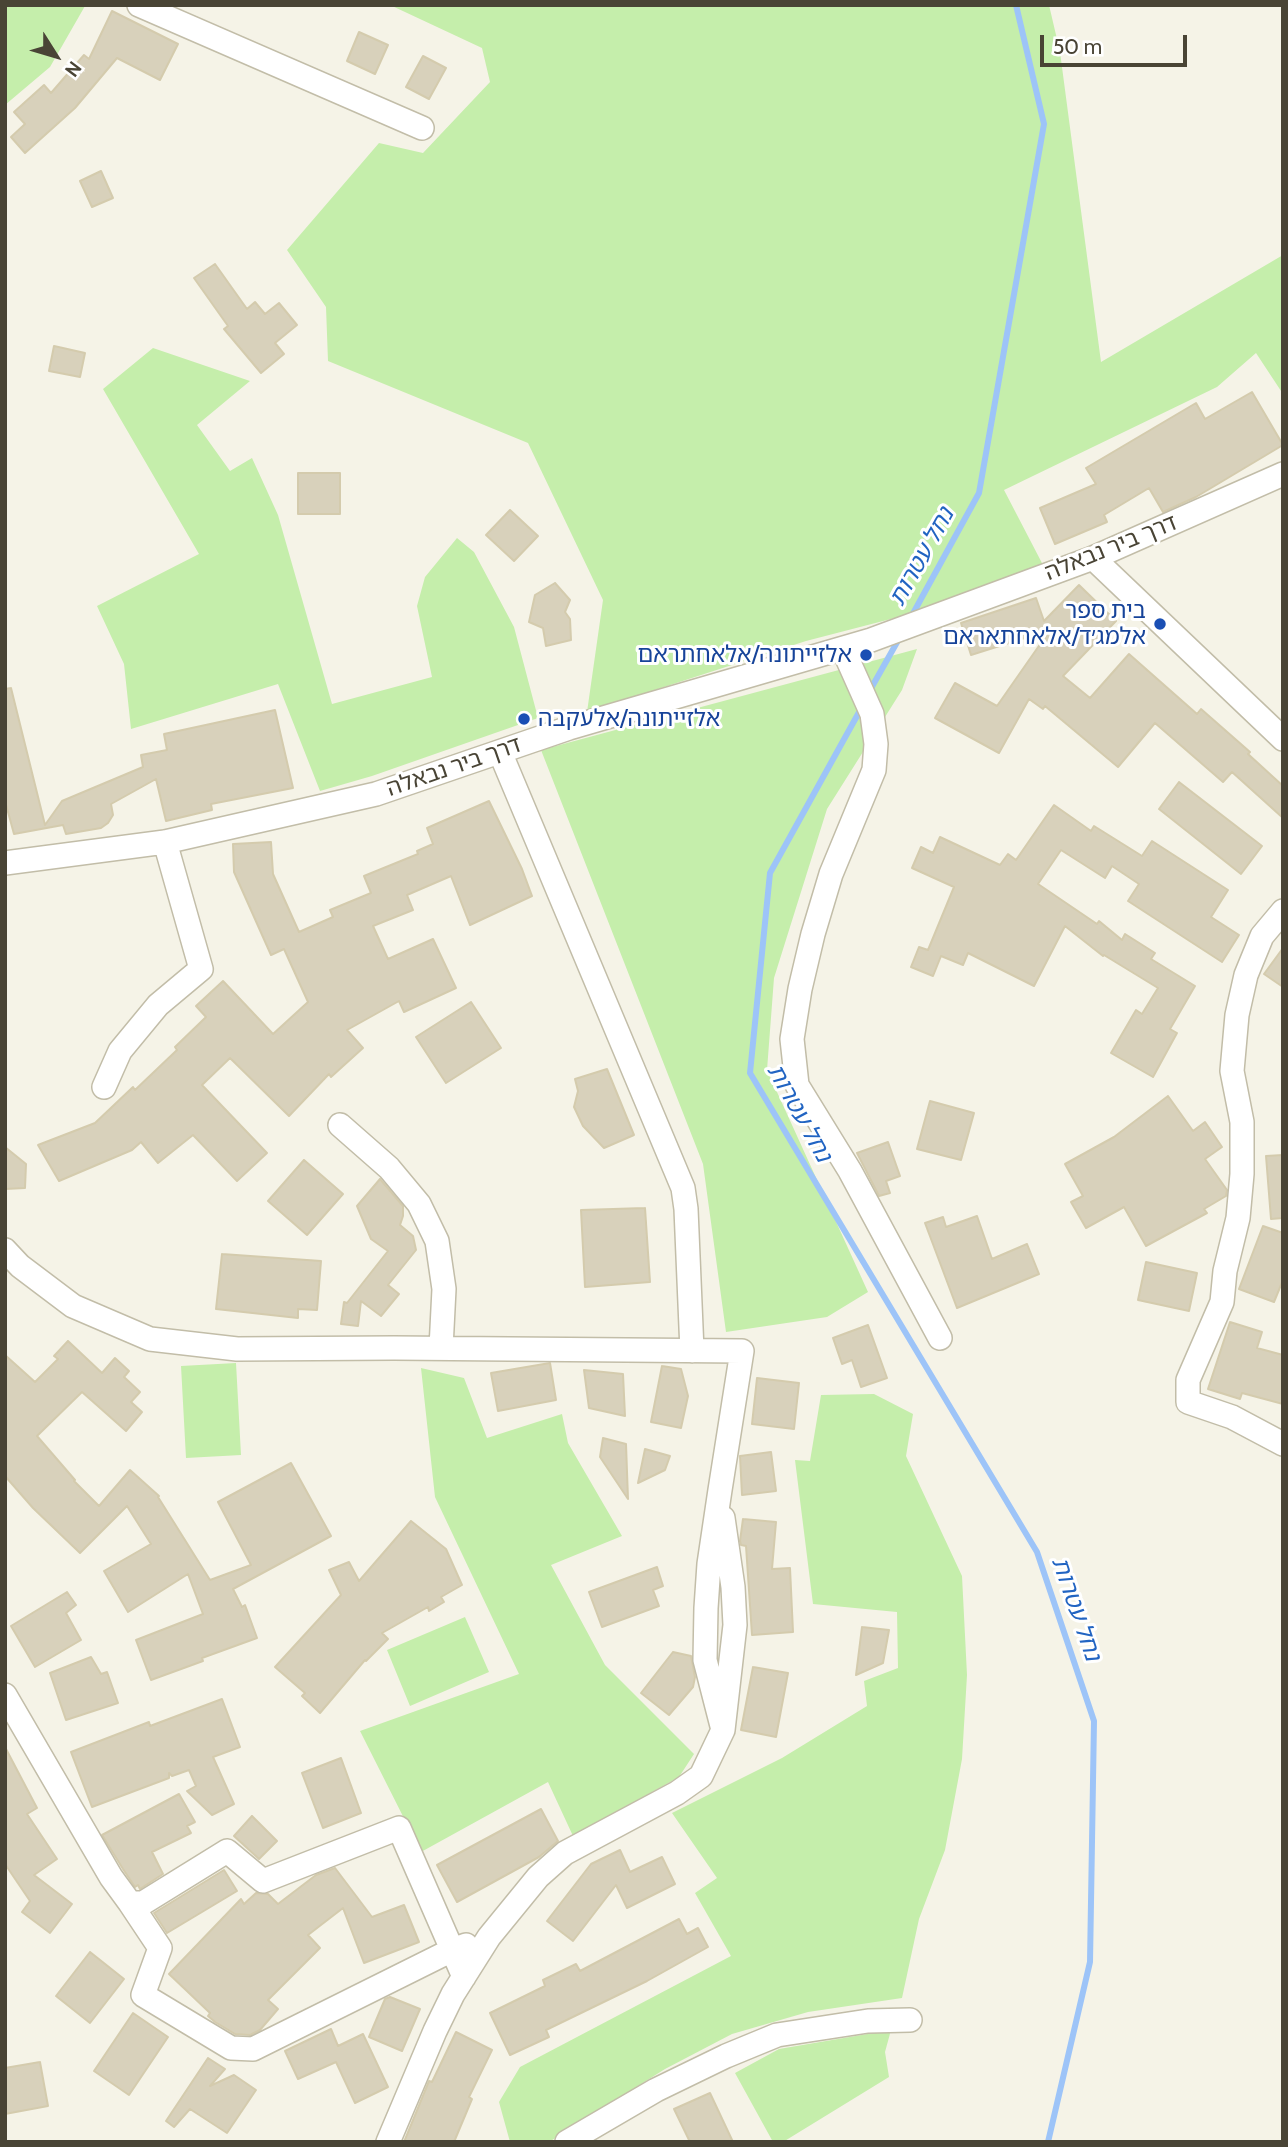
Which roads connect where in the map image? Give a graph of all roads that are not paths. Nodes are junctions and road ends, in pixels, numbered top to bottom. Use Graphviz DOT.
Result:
graph roads {
  1 [pos="139,5"];
  2 [pos="422,128"];
  3 [pos="1283,474"];
  4 [pos="1093,558"];
  5 [pos="843,649"];
  6 [pos="1283,739"];
  7 [pos="500,752"];
  8 [pos="165,842"];
  9 [pos="5,863"];
  10 [pos="1283,911"];
  11 [pos="104,1087"];
  12 [pos="340,1125"];
  13 [pos="5,1250"];
  14 [pos="940,1338"];
  15 [pos="441,1348"];
  16 [pos="692,1351"];
  17 [pos="1283,1444"];
  18 [pos="5,1695"];
  19 [pos="130,1903"];
  20 [pos="489,1937"];
  21 [pos="452,1950"];
  22 [pos="464,1977"];
  23 [pos="910,2020"];
  24 [pos="388,2142"];
  25 [pos="567,2142"];
  1 -- 2 [label="street"];
  3 -- 4 [label="street, דרך ביר נבאלה"];
  4 -- 5 [label="street, דרך ביר נבאלה"];
  4 -- 6 [label="street"];
  5 -- 7 [label="street, דרך ביר נבאלה"];
  5 -- 14 [label="street"];
  7 -- 8 [label="street, דרך ביר נבאלה"];
  7 -- 16 [label="street"];
  8 -- 9 [label="street, דרך ביר נבאלה"];
  8 -- 11 [label="street"];
  10 -- 17 [label="street"];
  12 -- 15 [label="street"];
  13 -- 15 [label="street"];
  15 -- 16 [label="street"];
  16 -- 20 [label="street"];
  18 -- 19 [label="street"];
  19 -- 21 [label="street"];
  19 -- 21 [label="street"];
  20 -- 21 [label="street"];
  20 -- 22 [label="street"];
  21 -- 22 [label="street"];
  22 -- 24 [label="street"];
  23 -- 25 [label="street"];
}
